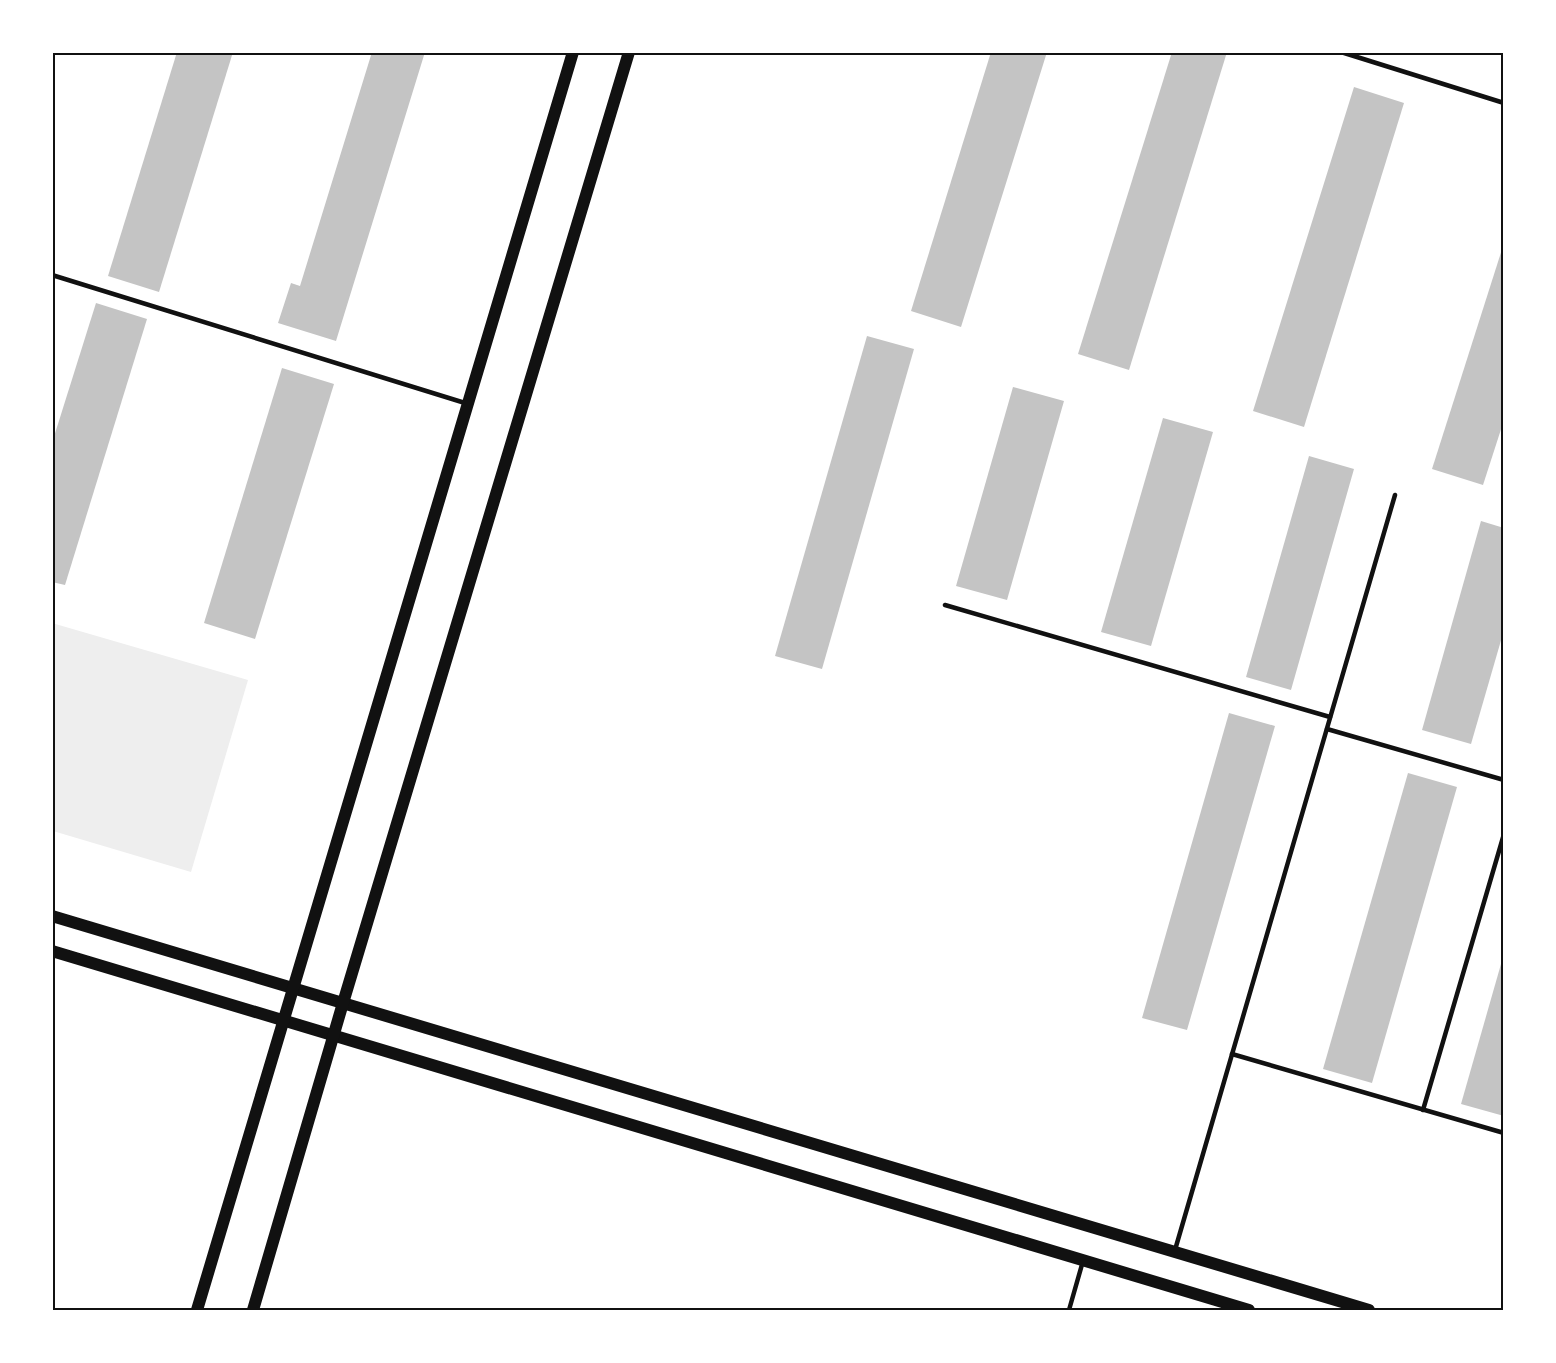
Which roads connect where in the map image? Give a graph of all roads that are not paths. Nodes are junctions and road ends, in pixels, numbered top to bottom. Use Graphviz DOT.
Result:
graph roads {
  1 [pos="573,52"];
  2 [pos="629,52"];
  3 [pos="1341,52"];
  4 [pos="1503,103"];
  5 [pos="52,275"];
  6 [pos="468,404"];
  7 [pos="1395,495"];
  8 [pos="945,604"];
  9 [pos="1330,717"];
  10 [pos="1327,729"];
  11 [pos="1503,780"];
  12 [pos="1503,834"];
  13 [pos="52,916"];
  14 [pos="52,951"];
  15 [pos="293,988"];
  16 [pos="344,1003"];
  17 [pos="284,1020"];
  18 [pos="335,1036"];
  19 [pos="1232,1054"];
  20 [pos="1423,1110"];
  21 [pos="1503,1133"];
  22 [pos="1174,1252"];
  23 [pos="1084,1261"];
  24 [pos="196,1311"];
  25 [pos="253,1311"];
  26 [pos="1069,1311"];
  27 [pos="1249,1311"];
  28 [pos="1369,1311"];
  1 -- 6 [label="main road"];
  2 -- 16 [label="main road"];
  3 -- 4 [label="lane"];
  5 -- 6 [label="lane"];
  6 -- 15 [label="main road"];
  7 -- 9 [label="lane"];
  8 -- 9 [label="lane"];
  9 -- 10 [label="lane"];
  10 -- 11 [label="lane"];
  10 -- 19 [label="lane"];
  12 -- 20 [label="lane"];
  13 -- 15 [label="main road"];
  14 -- 17 [label="main road"];
  15 -- 16 [label="main road"];
  15 -- 17 [label="main road"];
  16 -- 18 [label="main road"];
  16 -- 22 [label="main road"];
  17 -- 18 [label="main road"];
  17 -- 24 [label="main road"];
  18 -- 23 [label="main road"];
  18 -- 25 [label="main road"];
  19 -- 20 [label="lane"];
  19 -- 22 [label="lane"];
  20 -- 21 [label="lane"];
  22 -- 28 [label="main road"];
  23 -- 26 [label="lane"];
  23 -- 27 [label="main road"];
}
